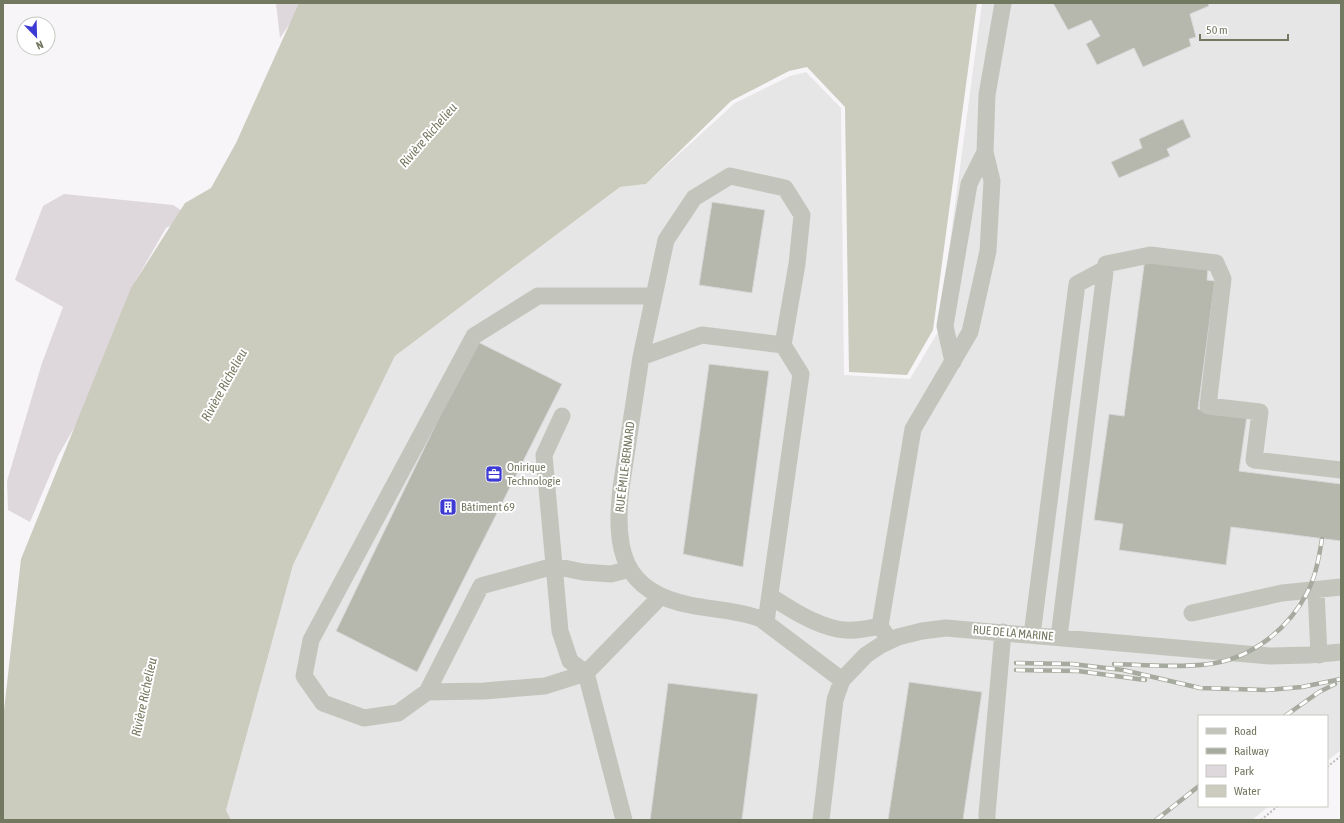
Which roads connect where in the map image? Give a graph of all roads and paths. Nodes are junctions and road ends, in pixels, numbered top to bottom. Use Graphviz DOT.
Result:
graph roads {
  1 [pos="1003,3"];
  2 [pos="985,152"];
  3 [pos="1105,269"];
  4 [pos="654,296"];
  5 [pos="782,345"];
  6 [pos="641,357"];
  7 [pos="953,362"];
  8 [pos="562,416"];
  9 [pos="1341,470"];
  10 [pos="554,566"];
  11 [pos="630,569"];
  12 [pos="1341,587"];
  13 [pos="1316,590"];
  14 [pos="770,596"];
  15 [pos="660,597"];
  16 [pos="1192,612"];
  17 [pos="766,622"];
  18 [pos="880,626"];
  19 [pos="1003,632"];
  20 [pos="1032,635"];
  21 [pos="1058,637"];
  22 [pos="890,641"];
  23 [pos="1341,652"];
  24 [pos="1319,655"];
  25 [pos="586,673"];
  26 [pos="842,680"];
  27 [pos="427,692"];
  28 [pos="1341,756"];
  29 [pos="1328,767"];
  30 [pos="1277,807"];
  31 [pos="624,820"];
  32 [pos="821,820"];
  33 [pos="987,820"];
  34 [pos="1261,820"];
  1 -- 2 [label="street"];
  2 -- 7 [label="street"];
  2 -- 7 [label="street"];
  3 -- 9 [label="street"];
  3 -- 20 [label="street"];
  3 -- 21 [label="street"];
  4 -- 5 [label="street, RUE ÉMILE-BERNARD"];
  4 -- 6 [label="street, RUE ÉMILE-BERNARD"];
  4 -- 27 [label="street"];
  5 -- 6 [label="street"];
  5 -- 14 [label="street"];
  6 -- 11 [label="street, RUE ÉMILE-BERNARD"];
  7 -- 18 [label="street"];
  8 -- 10 [label="street"];
  10 -- 11 [label="street"];
  10 -- 25 [label="street"];
  10 -- 27 [label="street"];
  11 -- 15 [label="street, RUE ÉMILE-BERNARD"];
  12 -- 13 [label="street"];
  13 -- 16 [label="street"];
  13 -- 24 [label="street"];
  14 -- 17 [label="street"];
  14 -- 18 [label="street"];
  15 -- 17 [label="street, RUE ÉMILE-BERNARD"];
  15 -- 25 [label="street"];
  17 -- 26 [label="street, RUE ÉMILE-BERNARD"];
  18 -- 22 [label="street"];
  19 -- 20 [label="street, RUE DE LA MARINE"];
  19 -- 22 [label="street, RUE DE LA MARINE"];
  19 -- 33 [label="street"];
  20 -- 21 [label="street, RUE DE LA MARINE"];
  21 -- 24 [label="street, RUE DE LA MARINE"];
  22 -- 26 [label="street, RUE DE LA MARINE"];
  23 -- 24 [label="street, RUE DE LA MARINE"];
  25 -- 27 [label="street"];
  25 -- 31 [label="street"];
  26 -- 32 [label="street, RUE DE LA MARINE"];
  28 -- 29 [label="path"];
  30 -- 34 [label="path"];
}
